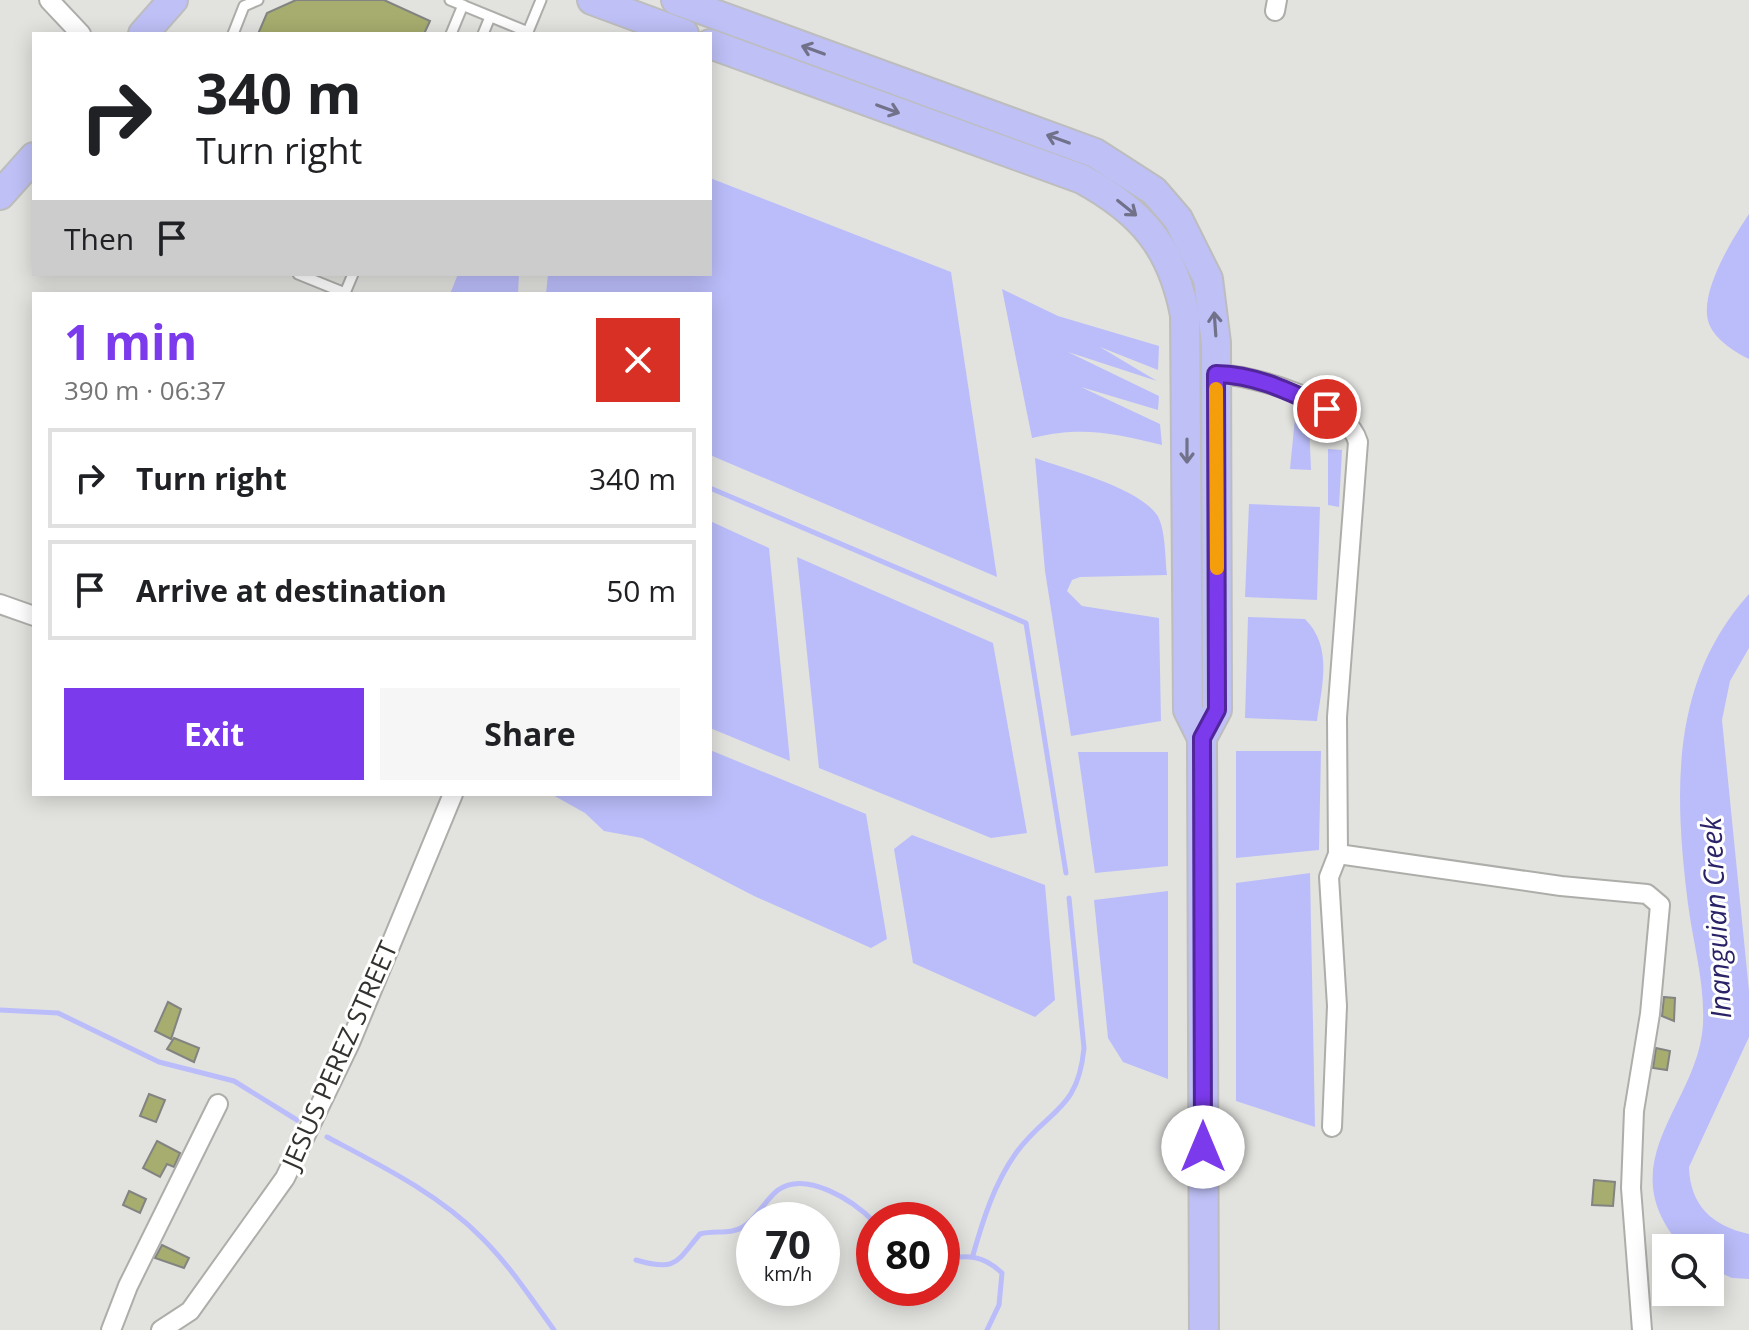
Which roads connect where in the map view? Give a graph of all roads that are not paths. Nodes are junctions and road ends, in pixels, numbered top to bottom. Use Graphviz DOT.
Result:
graph roads {
  1 [pos="49,0"];
  2 [pos="173,0"];
  3 [pos="258,0"];
  4 [pos="450,0"];
  5 [pos="541,0"];
  6 [pos="592,0"];
  7 [pos="676,0"];
  8 [pos="242,3"];
  9 [pos="463,5"];
  10 [pos="490,17"];
  11 [pos="79,32"];
  12 [pos="145,32"];
  13 [pos="234,32"];
  14 [pos="452,32"];
  15 [pos="484,32"];
  16 [pos="526,32"];
  17 [pos="528,32"];
  18 [pos="679,32"];
  19 [pos="712,45"];
  20 [pos="32,159"];
  21 [pos="0,195"];
  22 [pos="303,276"];
  23 [pos="343,292"];
  24 [pos="1216,374"];
  25 [pos="0,604"];
  26 [pos="32,615"];
  27 [pos="1202,738"];
  28 [pos="452,796"];
  29 [pos="1338,854"];
  30 [pos="218,1104"];
  31 [pos="1332,1127"];
  32 [pos="111,1330"];
  33 [pos="161,1330"];
  34 [pos="1204,1330"];
  35 [pos="1642,1330"];
  1 -- 11 [label="street"];
  2 -- 12 [label="highway"];
  3 -- 8 [label="lane"];
  4 -- 9 [label="lane"];
  5 -- 17 [label="lane"];
  6 -- 18 [label="highway"];
  24 -- 7 [label="highway, one-way"];
  8 -- 13 [label="lane"];
  9 -- 10 [label="lane"];
  9 -- 14 [label="lane"];
  10 -- 15 [label="lane"];
  10 -- 16 [label="lane"];
  19 -- 27 [label="highway, one-way"];
  20 -- 21 [label="highway"];
  22 -- 23 [label="lane"];
  24 -- 27 [label="highway"];
  24 -- 29 [label="street"];
  25 -- 26 [label="street"];
  27 -- 34 [label="highway"];
  28 -- 33 [label="street, JESUS PEREZ STREET"];
  29 -- 31 [label="street"];
  29 -- 35 [label="street"];
  30 -- 32 [label="street"];
}
